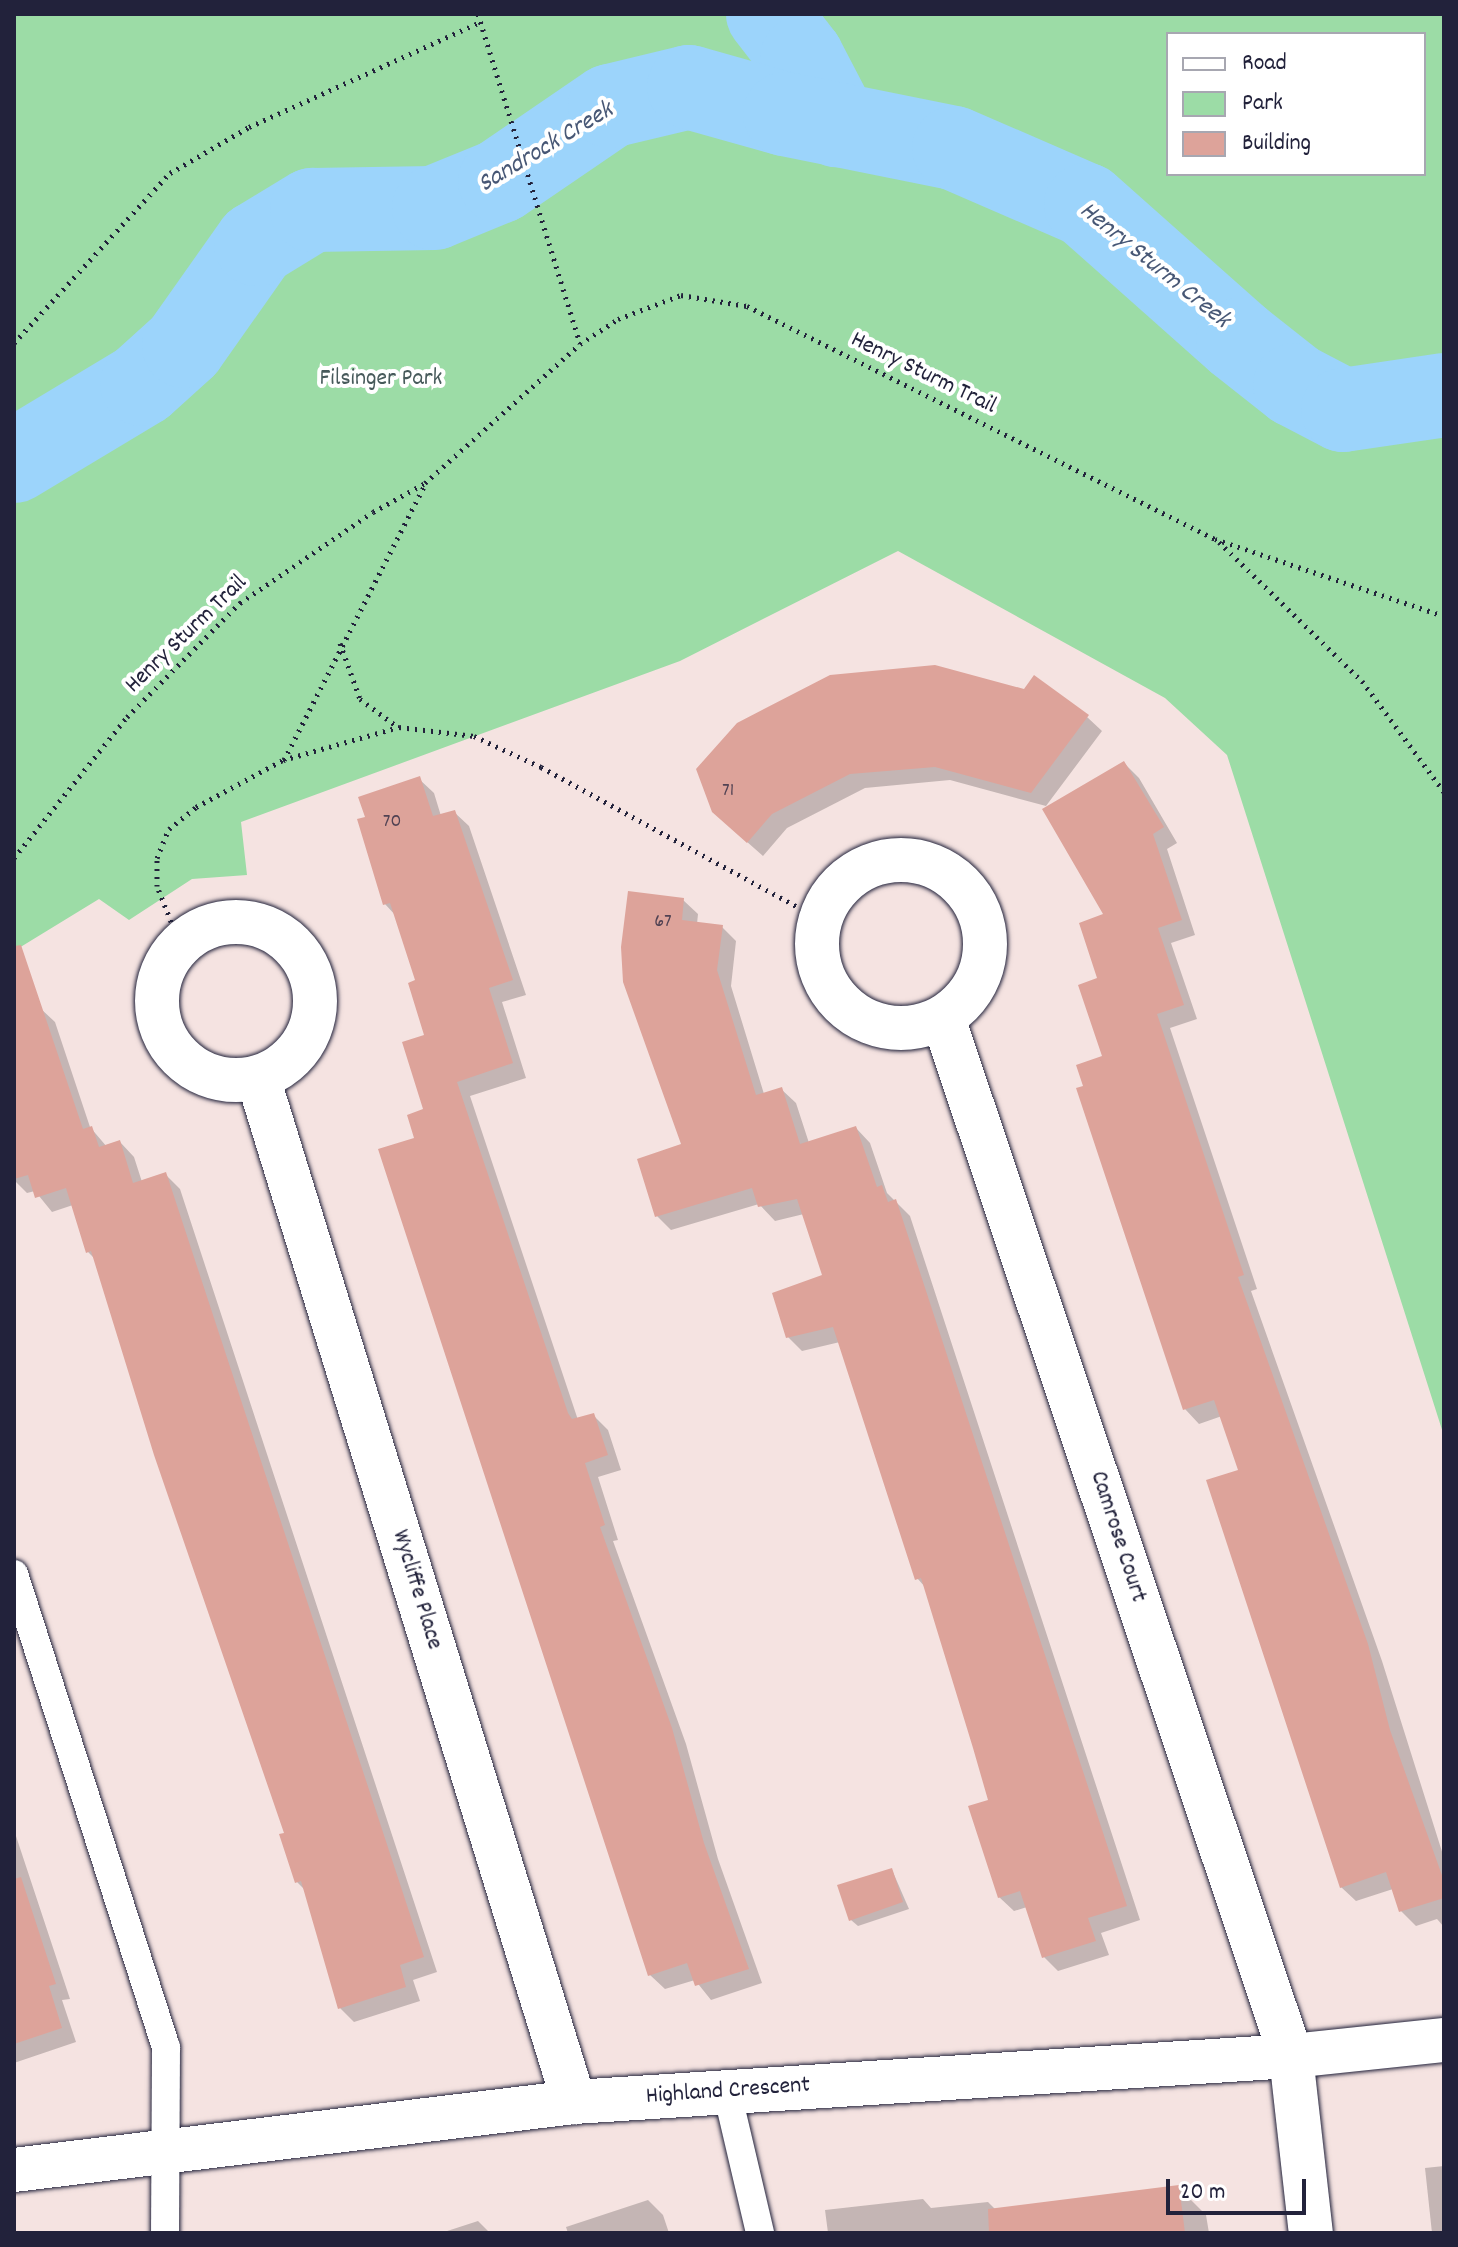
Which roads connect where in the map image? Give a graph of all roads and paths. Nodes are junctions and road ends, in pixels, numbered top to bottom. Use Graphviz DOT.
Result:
graph roads {
  1 [pos="478,14"];
  2 [pos="480,22"];
  3 [pos="14,343"];
  4 [pos="580,344"];
  5 [pos="425,483"];
  6 [pos="1215,539"];
  7 [pos="1444,616"];
  8 [pos="340,643"];
  9 [pos="399,727"];
  10 [pos="283,760"];
  11 [pos="1444,792"];
  12 [pos="14,858"];
  13 [pos="820,919"];
  14 [pos="180,944"];
  15 [pos="943,1018"];
  16 [pos="258,1078"];
  17 [pos="14,1574"];
  18 [pos="1444,2040"];
  19 [pos="1291,2056"];
  20 [pos="727,2092"];
  21 [pos="574,2102"];
  22 [pos="169,2151"];
  23 [pos="14,2170"];
  24 [pos="165,2233"];
  25 [pos="760,2233"];
  26 [pos="1311,2233"];
  1 -- 2 [label="path"];
  2 -- 3 [label="path"];
  2 -- 4 [label="path"];
  4 -- 5 [label="path, Henry Sturm Trail"];
  4 -- 6 [label="path, Henry Sturm Trail"];
  5 -- 8 [label="path, Henry Sturm Trail"];
  5 -- 12 [label="path, Henry Sturm Trail"];
  6 -- 7 [label="path, Henry Sturm Trail"];
  6 -- 11 [label="path"];
  8 -- 9 [label="path"];
  8 -- 10 [label="path, Henry Sturm Trail"];
  9 -- 10 [label="path"];
  9 -- 13 [label="path"];
  10 -- 14 [label="path"];
  13 -- 15 [label="street"];
  13 -- 15 [label="street"];
  14 -- 16 [label="street"];
  14 -- 16 [label="street"];
  15 -- 19 [label="street, Camrose Court"];
  16 -- 21 [label="street, Wycliffe Place"];
  17 -- 22 [label="lane"];
  18 -- 19 [label="street, Highland Crescent"];
  19 -- 20 [label="street, Highland Crescent"];
  19 -- 26 [label="street, Camrose Court"];
  20 -- 21 [label="street, Highland Crescent"];
  20 -- 25 [label="lane"];
  21 -- 22 [label="street, Highland Crescent"];
  22 -- 23 [label="street, Highland Crescent"];
  22 -- 24 [label="lane"];
}
